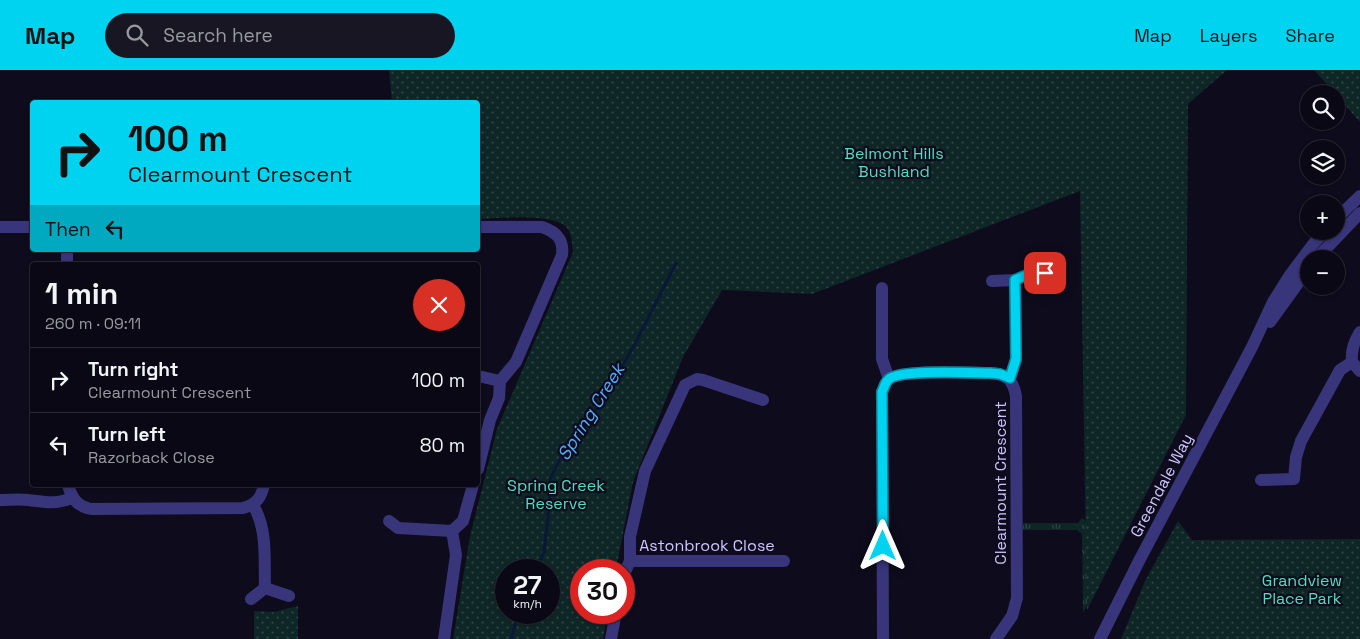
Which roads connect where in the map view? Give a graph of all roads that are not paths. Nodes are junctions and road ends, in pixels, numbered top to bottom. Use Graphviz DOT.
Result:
graph roads {
  1 [pos="1360,196"];
  2 [pos="1345,210"];
  3 [pos="1360,213"];
  4 [pos="0,227"];
  5 [pos="30,227"];
  6 [pos="480,227"];
  7 [pos="1317,240"];
  8 [pos="1325,250"];
  9 [pos="1045,273"];
  10 [pos="1015,280"];
  11 [pos="1300,280"];
  12 [pos="992,281"];
  13 [pos="882,288"];
  14 [pos="1360,332"];
  15 [pos="1252,347"];
  16 [pos="1356,366"];
  17 [pos="480,376"];
  18 [pos="1010,378"];
  19 [pos="889,379"];
  20 [pos="500,381"];
  21 [pos="763,400"];
  22 [pos="480,461"];
  23 [pos="1261,480"];
  24 [pos="69,487"];
  25 [pos="264,487"];
  26 [pos="472,487"];
  27 [pos="72,498"];
  28 [pos="0,500"];
  29 [pos="253,505"];
  30 [pos="389,521"];
  31 [pos="452,531"];
  32 [pos="630,559"];
  33 [pos="635,561"];
  34 [pos="784,561"];
  35 [pos="265,588"];
  36 [pos="290,596"];
  37 [pos="251,599"];
  38 [pos="614,624"];
  39 [pos="444,639"];
  40 [pos="611,639"];
  41 [pos="883,639"];
  42 [pos="996,639"];
  43 [pos="1100,639"];
  1 -- 2 [label="street"];
  3 -- 8 [label="street"];
  4 -- 5 [label="street"];
  6 -- 20 [label="street"];
  7 -- 15 [label="street, Greendale Way"];
  9 -- 10 [label="street"];
  10 -- 12 [label="street"];
  10 -- 18 [label="street"];
  11 -- 15 [label="street, Greendale Way"];
  13 -- 19 [label="street"];
  14 -- 16 [label="street"];
  15 -- 43 [label="street, Greendale Way"];
  16 -- 23 [label="street"];
  17 -- 20 [label="street"];
  18 -- 19 [label="street, Clearmount Crescent"];
  18 -- 42 [label="street, Clearmount Crescent"];
  19 -- 41 [label="street"];
  20 -- 22 [label="street"];
  21 -- 32 [label="street"];
  24 -- 27 [label="street"];
  25 -- 29 [label="street"];
  26 -- 31 [label="street"];
  27 -- 28 [label="street"];
  27 -- 29 [label="street"];
  29 -- 35 [label="street"];
  30 -- 31 [label="street"];
  31 -- 39 [label="street"];
  33 -- 34 [label="street, Astonbrook Close"];
  35 -- 36 [label="street"];
  35 -- 37 [label="street"];
  38 -- 40 [label="street"];
}
